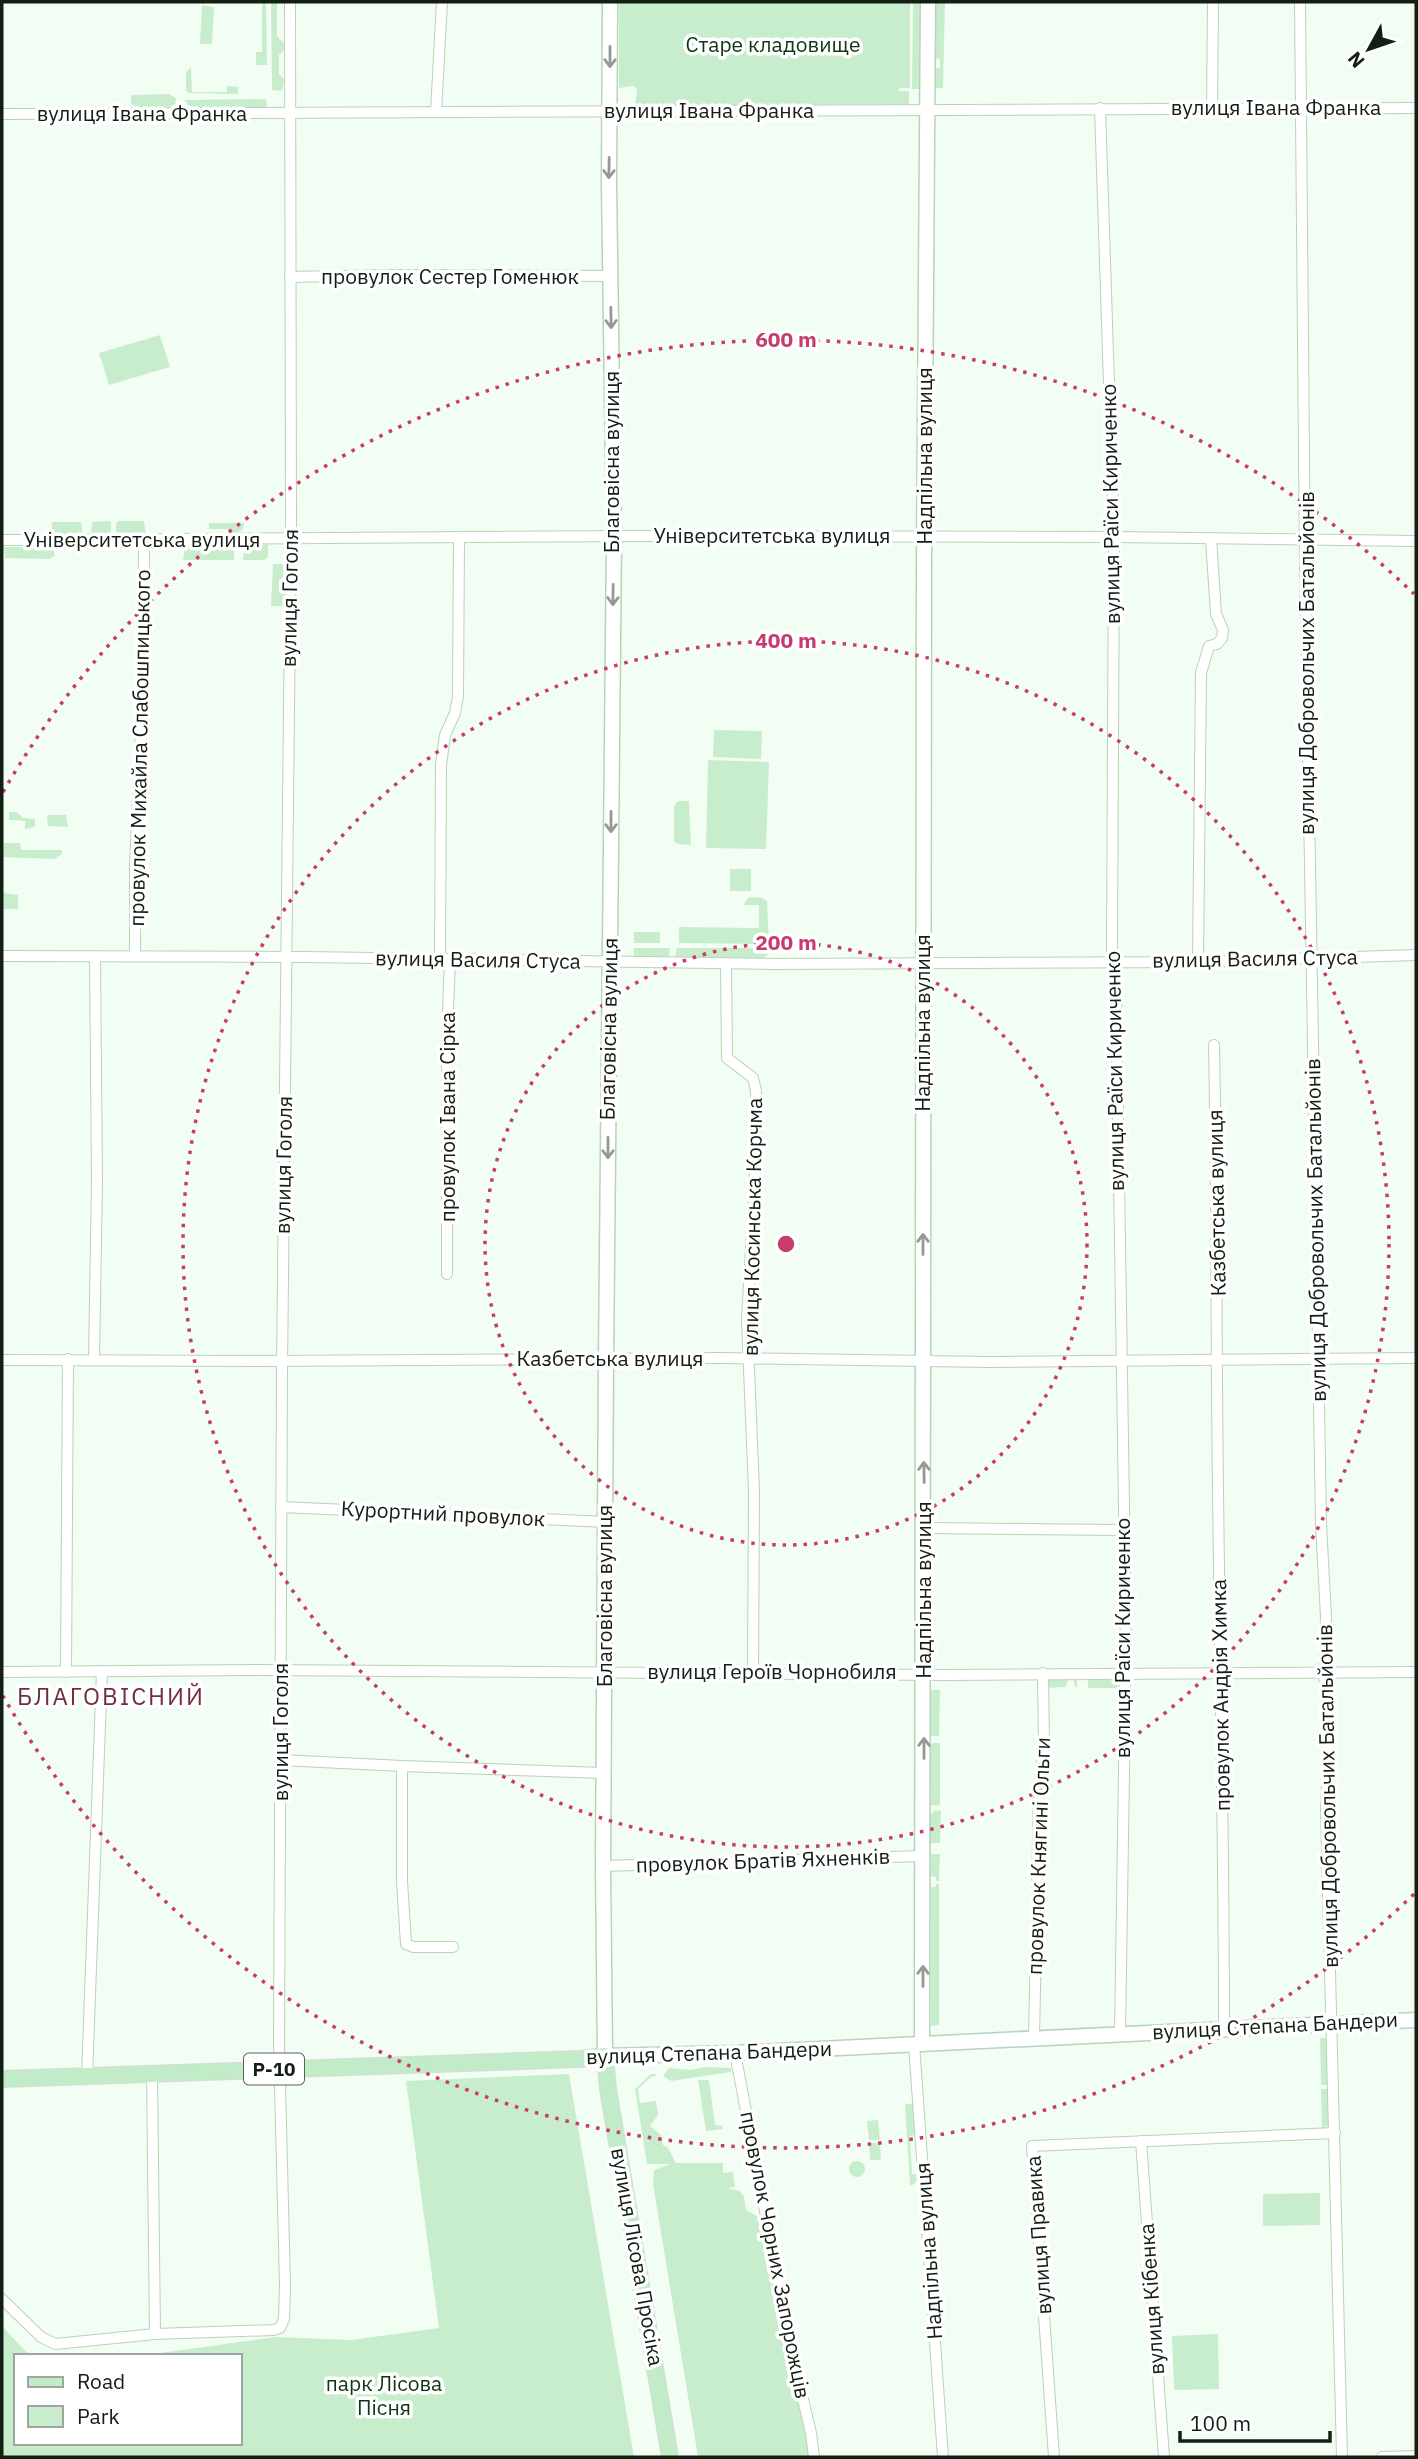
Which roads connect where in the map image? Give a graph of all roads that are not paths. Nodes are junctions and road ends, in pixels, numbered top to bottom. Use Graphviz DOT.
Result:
graph roads {
  1 [pos="290,2"];
  2 [pos="442,2"];
  3 [pos="610,2"];
  4 [pos="928,2"];
  5 [pos="1213,2"];
  6 [pos="1300,2"];
  7 [pos="1100,108"];
  8 [pos="1212,108"];
  9 [pos="1300,108"];
  10 [pos="1416,108"];
  11 [pos="927,110"];
  12 [pos="610,111"];
  13 [pos="436,112"];
  14 [pos="290,113"];
  15 [pos="2,114"];
  16 [pos="611,276"];
  17 [pos="290,278"];
  18 [pos="614,537"];
  19 [pos="924,537"];
  20 [pos="1114,537"];
  21 [pos="459,538"];
  22 [pos="290,539"];
  23 [pos="2,540"];
  24 [pos="144,540"];
  25 [pos="1211,540"];
  26 [pos="1305,540"];
  27 [pos="1416,541"];
  28 [pos="1416,955"];
  29 [pos="2,956"];
  30 [pos="95,956"];
  31 [pos="135,956"];
  32 [pos="286,957"];
  33 [pos="1310,958"];
  34 [pos="445,959"];
  35 [pos="610,962"];
  36 [pos="1114,962"];
  37 [pos="1198,962"];
  38 [pos="726,964"];
  39 [pos="923,964"];
  40 [pos="1214,1045"];
  41 [pos="447,1274"];
  42 [pos="1416,1358"];
  43 [pos="68,1359"];
  44 [pos="606,1359"];
  45 [pos="748,1359"];
  46 [pos="2,1360"];
  47 [pos="94,1360"];
  48 [pos="282,1360"];
  49 [pos="1319,1360"];
  50 [pos="923,1361"];
  51 [pos="1120,1361"];
  52 [pos="1218,1361"];
  53 [pos="281,1507"];
  54 [pos="606,1522"];
  55 [pos="925,1528"];
  56 [pos="1124,1530"];
  57 [pos="102,1671"];
  58 [pos="281,1671"];
  59 [pos="606,1671"];
  60 [pos="2,1672"];
  61 [pos="66,1672"];
  62 [pos="753,1672"];
  63 [pos="1324,1672"];
  64 [pos="1416,1672"];
  65 [pos="924,1673"];
  66 [pos="1043,1673"];
  67 [pos="1125,1673"];
  68 [pos="1222,1674"];
  69 [pos="281,1760"];
  70 [pos="402,1766"];
  71 [pos="604,1773"];
  72 [pos="923,1856"];
  73 [pos="603,1866"];
  74 [pos="453,1947"];
  75 [pos="1416,2020"];
  76 [pos="1332,2024"];
  77 [pos="1224,2028"];
  78 [pos="1120,2034"];
  79 [pos="1034,2038"];
  80 [pos="918,2044"];
  81 [pos="735,2053"];
  82 [pos="605,2056"];
  83 [pos="279,2068"];
  84 [pos="152,2073"];
  85 [pos="87,2076"];
  86 [pos="2,2079"];
  87 [pos="1335,2133"];
  88 [pos="1141,2141"];
  89 [pos="2,2299"];
  90 [pos="155,2334"];
  91 [pos="1416,2456"];
  92 [pos="670,2457"];
  93 [pos="814,2457"];
  94 [pos="943,2457"];
  95 [pos="1054,2457"];
  96 [pos="1164,2457"];
  97 [pos="1342,2457"];
  98 [pos="1382,2457"];
  1 -- 14 [label="street, вулиця Гоголя"];
  2 -- 13 [label="street"];
  3 -- 12 [label="main road, Благовісна вулиця, one-way"];
  4 -- 11 [label="main road, Надпільна вулиця"];
  5 -- 8 [label="street"];
  6 -- 9 [label="street, вулиця Добровольчих Батальйонів"];
  7 -- 8 [label="street, вулиця Івана Франка"];
  7 -- 11 [label="street, вулиця Івана Франка"];
  7 -- 20 [label="street, вулиця Раїси Кириченко"];
  8 -- 9 [label="street, вулиця Івана Франка"];
  9 -- 10 [label="street, вулиця Івана Франка"];
  9 -- 26 [label="street, вулиця Добровольчих Батальйонів"];
  11 -- 12 [label="street, вулиця Івана Франка"];
  11 -- 19 [label="main road, Надпільна вулиця"];
  12 -- 13 [label="street, вулиця Івана Франка"];
  12 -- 16 [label="main road, Благовісна вулиця, one-way"];
  13 -- 14 [label="street, вулиця Івана Франка"];
  14 -- 15 [label="street, вулиця Івана Франка"];
  14 -- 17 [label="street, вулиця Гоголя"];
  16 -- 17 [label="street, провулок Сестер Гоменюк"];
  16 -- 18 [label="main road, Благовісна вулиця, one-way"];
  17 -- 22 [label="street, вулиця Гоголя"];
  18 -- 19 [label="street, Університетська вулиця"];
  18 -- 21 [label="street, Університетська вулиця"];
  18 -- 35 [label="main road, Благовісна вулиця, one-way"];
  19 -- 20 [label="street, Університетська вулиця"];
  19 -- 39 [label="main road, Надпільна вулиця"];
  20 -- 25 [label="street, Університетська вулиця"];
  20 -- 36 [label="street, вулиця Раїси Кириченко"];
  21 -- 22 [label="street, Університетська вулиця"];
  21 -- 34 [label="street, провулок Івана Сірка"];
  22 -- 24 [label="street, Університетська вулиця"];
  22 -- 32 [label="street, вулиця Гоголя"];
  23 -- 24 [label="street, Університетська вулиця"];
  24 -- 31 [label="street, провулок Михайла Слабошпицького"];
  25 -- 26 [label="street, Університетська вулиця"];
  25 -- 37 [label="street"];
  26 -- 27 [label="street, Університетська вулиця"];
  26 -- 33 [label="street, вулиця Добровольчих Батальйонів"];
  28 -- 33 [label="street, вулиця Василя Стуса"];
  29 -- 30 [label="street, вулиця Василя Стуса"];
  30 -- 31 [label="street, вулиця Василя Стуса"];
  30 -- 47 [label="street"];
  31 -- 32 [label="street, вулиця Василя Стуса"];
  32 -- 34 [label="street, вулиця Василя Стуса"];
  32 -- 48 [label="street, вулиця Гоголя"];
  33 -- 37 [label="street, вулиця Василя Стуса"];
  33 -- 49 [label="street, вулиця Добровольчих Батальйонів"];
  34 -- 35 [label="street, вулиця Василя Стуса"];
  34 -- 41 [label="street, провулок Івана Сірка"];
  35 -- 38 [label="street, вулиця Василя Стуса"];
  35 -- 44 [label="main road, Благовісна вулиця, one-way"];
  36 -- 37 [label="street, вулиця Василя Стуса"];
  36 -- 39 [label="street, вулиця Василя Стуса"];
  36 -- 51 [label="street, вулиця Раїси Кириченко"];
  38 -- 39 [label="street, вулиця Василя Стуса"];
  38 -- 45 [label="street, вулиця Косинська Корчма"];
  50 -- 39 [label="main road, Надпільна вулиця, one-way"];
  40 -- 52 [label="street, Казбетська вулиця"];
  42 -- 49 [label="street, Казбетська вулиця"];
  43 -- 46 [label="street, Казбетська вулиця"];
  43 -- 47 [label="street, Казбетська вулиця"];
  43 -- 61 [label="street"];
  44 -- 45 [label="street, Казбетська вулиця"];
  44 -- 48 [label="street, Казбетська вулиця"];
  44 -- 54 [label="main road, Благовісна вулиця"];
  45 -- 50 [label="street, Казбетська вулиця"];
  45 -- 62 [label="street, вулиця Косинська Корчма"];
  47 -- 48 [label="street, Казбетська вулиця"];
  48 -- 53 [label="street, вулиця Гоголя"];
  49 -- 52 [label="street, Казбетська вулиця"];
  49 -- 63 [label="street, вулиця Добровольчих Батальйонів"];
  50 -- 51 [label="street, Казбетська вулиця"];
  55 -- 50 [label="main road, Надпільна вулиця, one-way"];
  51 -- 52 [label="street, Казбетська вулиця"];
  51 -- 56 [label="street, вулиця Раїси Кириченко"];
  52 -- 68 [label="street, провулок Андрія Химка"];
  53 -- 54 [label="street, Курортний провулок"];
  53 -- 58 [label="street, вулиця Гоголя"];
  54 -- 59 [label="main road, Благовісна вулиця"];
  55 -- 56 [label="street"];
  55 -- 65 [label="main road, Надпільна вулиця"];
  56 -- 67 [label="street, вулиця Раїси Кириченко"];
  57 -- 58 [label="street, вулиця Героїв Чорнобиля"];
  57 -- 61 [label="street, вулиця Героїв Чорнобиля"];
  57 -- 85 [label="street"];
  58 -- 59 [label="street, вулиця Героїв Чорнобиля"];
  58 -- 69 [label="street, вулиця Гоголя"];
  59 -- 62 [label="street, вулиця Героїв Чорнобиля"];
  59 -- 71 [label="main road, Благовісна вулиця"];
  60 -- 61 [label="street, вулиця Героїв Чорнобиля"];
  62 -- 65 [label="street, вулиця Героїв Чорнобиля"];
  63 -- 64 [label="street, вулиця Героїв Чорнобиля"];
  63 -- 68 [label="street, вулиця Героїв Чорнобиля"];
  63 -- 76 [label="street, вулиця Добровольчих Батальйонів"];
  65 -- 66 [label="street, вулиця Героїв Чорнобиля"];
  72 -- 65 [label="main road, Надпільна вулиця, one-way"];
  66 -- 67 [label="street, вулиця Героїв Чорнобиля"];
  66 -- 79 [label="street, провулок Княгині Ольги"];
  67 -- 68 [label="street, вулиця Героїв Чорнобиля"];
  67 -- 78 [label="street, вулиця Раїси Кириченко"];
  68 -- 77 [label="street, провулок Андрія Химка"];
  69 -- 70 [label="street"];
  69 -- 83 [label="street, вулиця Гоголя"];
  70 -- 71 [label="street"];
  70 -- 74 [label="street"];
  71 -- 73 [label="main road, Благовісна вулиця"];
  72 -- 73 [label="street, провулок Братів Яхненків"];
  80 -- 72 [label="main road, Надпільна вулиця, one-way"];
  73 -- 82 [label="main road, Благовісна вулиця"];
  75 -- 76 [label="main road, вулиця Степана Бандери"];
  76 -- 77 [label="main road, вулиця Степана Бандери"];
  76 -- 87 [label="street, вулиця Добровольчих Батальйонів"];
  77 -- 78 [label="main road, вулиця Степана Бандери"];
  78 -- 79 [label="main road, вулиця Степана Бандери"];
  79 -- 80 [label="main road, вулиця Степана Бандери"];
  80 -- 81 [label="main road, вулиця Степана Бандери"];
  80 -- 94 [label="street, Надпільна вулиця"];
  81 -- 82 [label="main road, вулиця Степана Бандери"];
  81 -- 93 [label="street, провулок Чорних Запорожців"];
  82 -- 83 [label="main road, вулиця Степана Бандери / Р-10"];
  82 -- 92 [label="main road, вулиця Лісова Просіка"];
  83 -- 84 [label="main road, вулиця Степана Бандери / Р-10"];
  83 -- 90 [label="street, вулиця Гоголя"];
  84 -- 85 [label="main road, вулиця Степана Бандери / Р-10"];
  84 -- 90 [label="street"];
  85 -- 86 [label="main road, вулиця Степана Бандери / Р-10"];
  87 -- 88 [label="street, вулиця Правика"];
  87 -- 97 [label="street, вулиця Добровольчих Батальйонів"];
  88 -- 95 [label="street, вулиця Правика"];
  88 -- 96 [label="street, вулиця Кібенка"];
  89 -- 90 [label="street"];
  91 -- 98 [label="street"];
}
